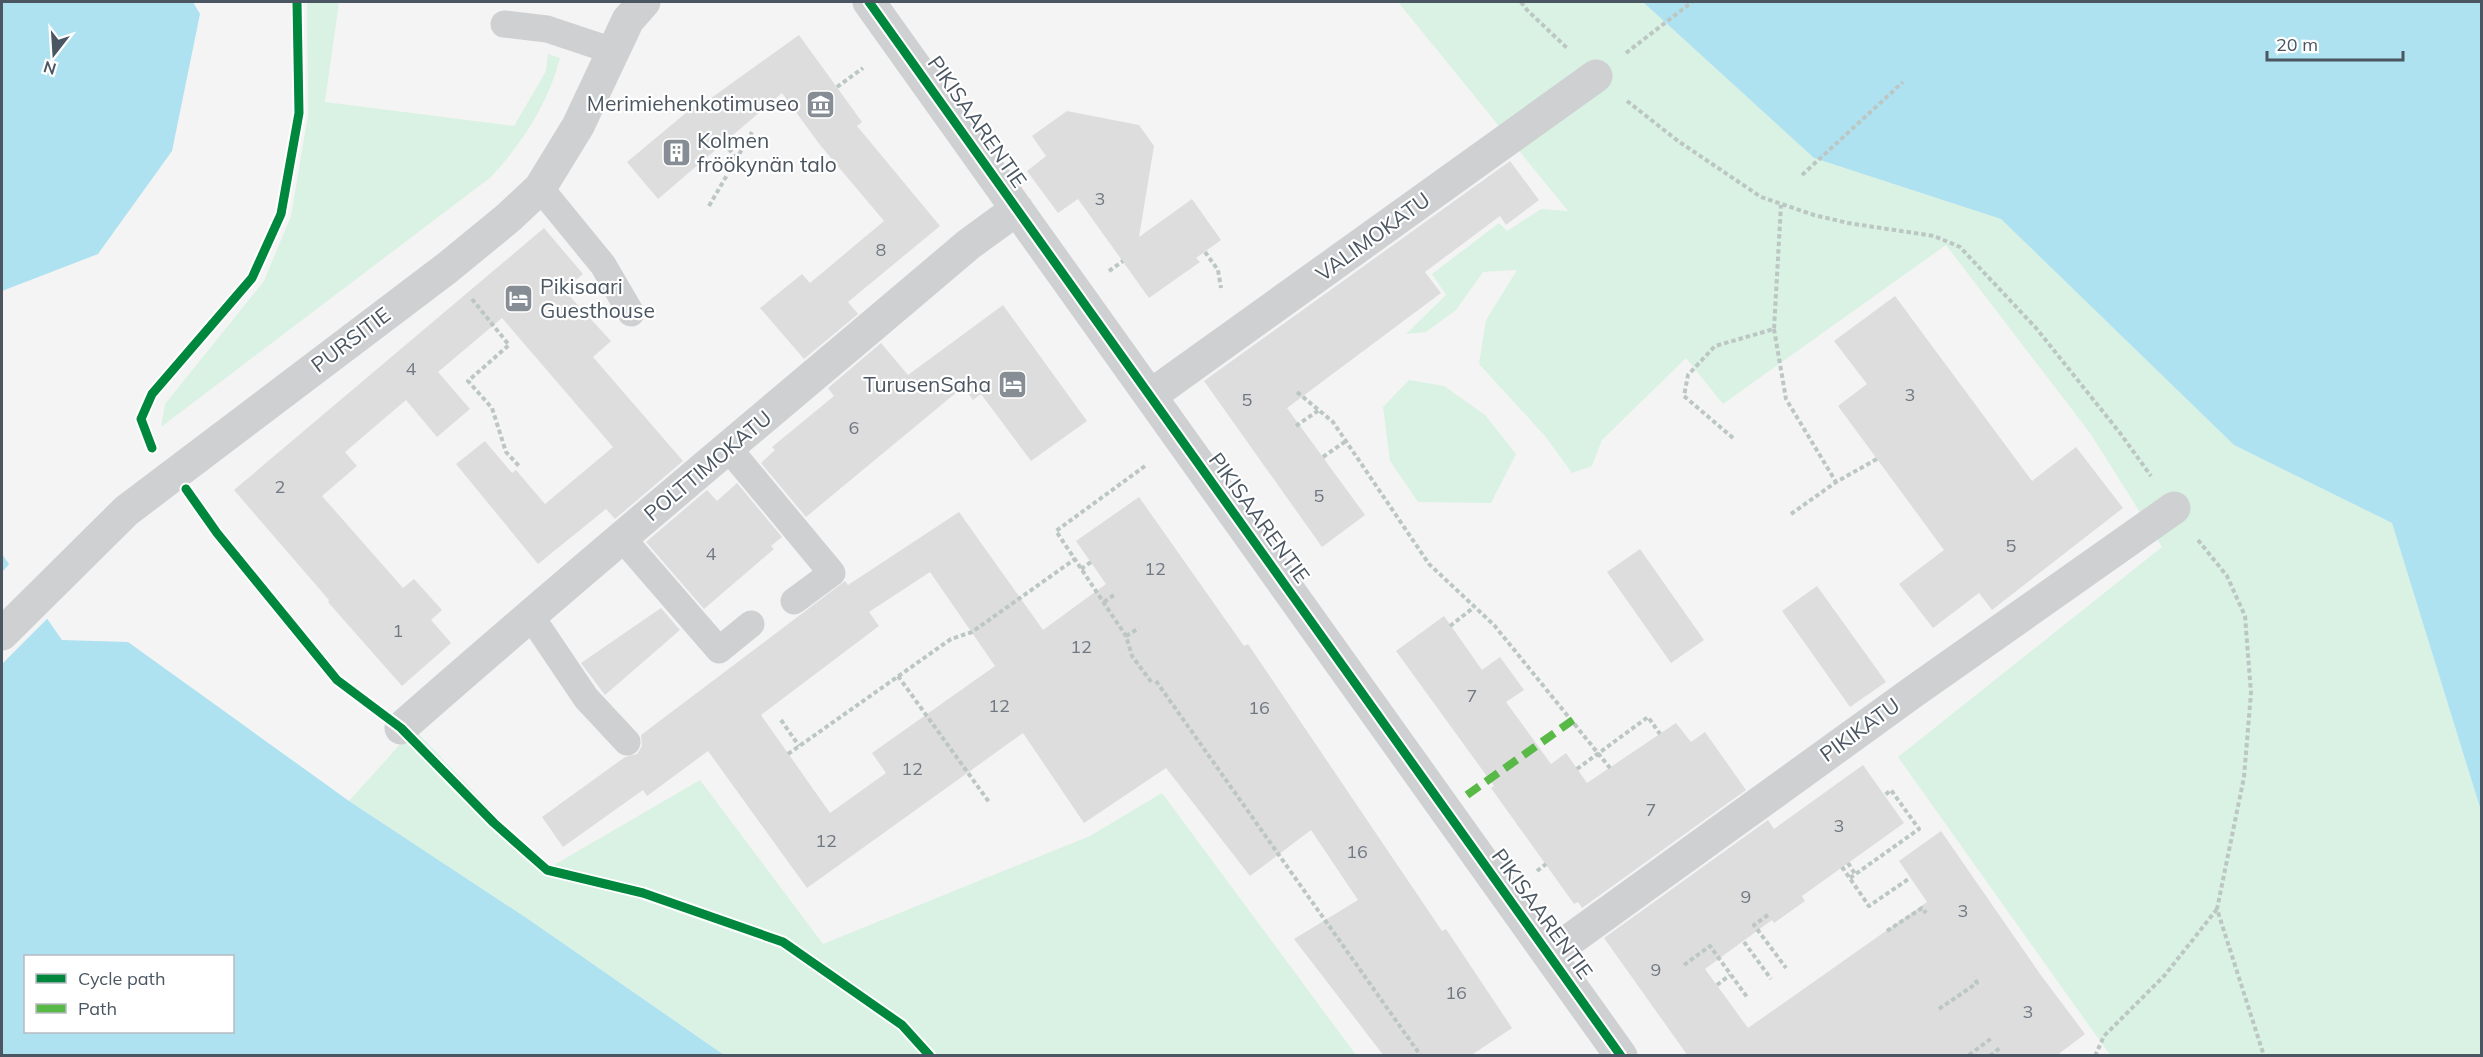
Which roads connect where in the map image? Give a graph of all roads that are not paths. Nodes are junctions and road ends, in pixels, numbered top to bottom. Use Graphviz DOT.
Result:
graph roads {
  1 [pos="644,2"];
  2 [pos="869,2"];
  3 [pos="504,24"];
  4 [pos="613,51"];
  5 [pos="1596,76"];
  6 [pos="540,188"];
  7 [pos="1017,209"];
  8 [pos="631,313"];
  9 [pos="1150,396"];
  10 [pos="729,449"];
  11 [pos="2174,508"];
  12 [pos="622,538"];
  13 [pos="794,601"];
  14 [pos="530,615"];
  15 [pos="751,624"];
  16 [pos="2,634"];
  17 [pos="401,728"];
  18 [pos="627,742"];
  19 [pos="1549,955"];
  20 [pos="1621,1056"];
  1 -- 4 [label="street, PURSITIE"];
  2 -- 7 [label="street, PIKISAARENTIE"];
  3 -- 4 [label="lane"];
  4 -- 6 [label="street, PURSITIE"];
  5 -- 9 [label="street, VALIMOKATU"];
  6 -- 8 [label="lane"];
  6 -- 16 [label="street, PURSITIE"];
  7 -- 9 [label="street, PIKISAARENTIE"];
  7 -- 10 [label="street, POLTTIMOKATU"];
  9 -- 19 [label="street, PIKISAARENTIE"];
  10 -- 12 [label="street, POLTTIMOKATU"];
  10 -- 13 [label="lane"];
  11 -- 19 [label="street, PIKIKATU"];
  12 -- 14 [label="street, POLTTIMOKATU"];
  12 -- 15 [label="lane"];
  14 -- 17 [label="street, POLTTIMOKATU"];
  14 -- 18 [label="lane"];
  19 -- 20 [label="street, PIKISAARENTIE"];
}
